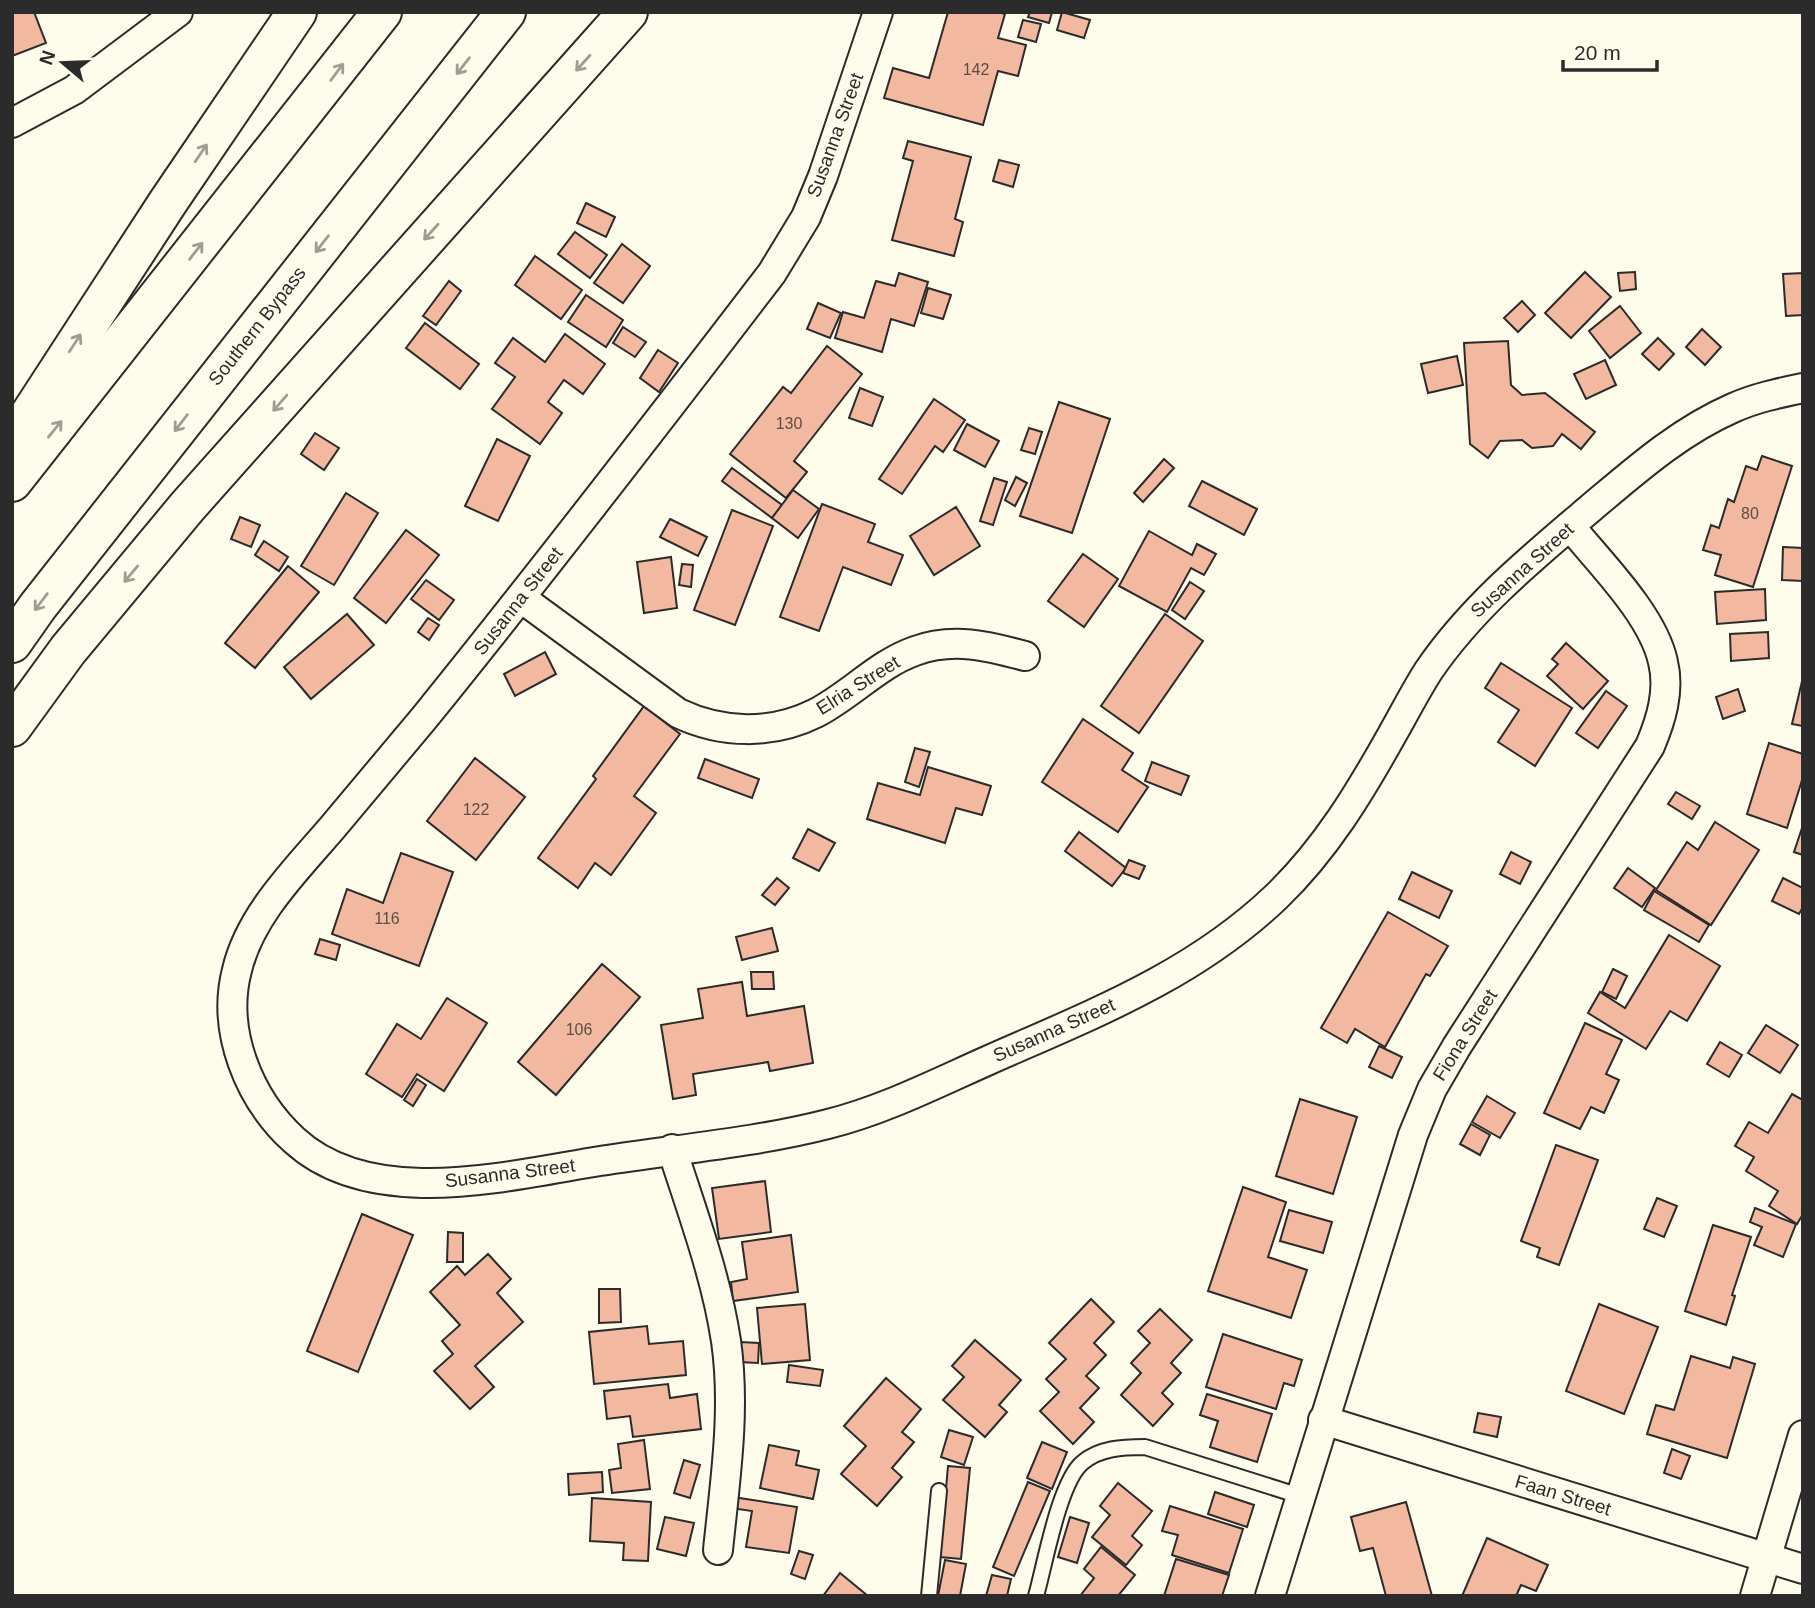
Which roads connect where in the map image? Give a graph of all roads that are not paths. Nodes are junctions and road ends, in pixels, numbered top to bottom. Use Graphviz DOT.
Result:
graph roads {
  1 [pos="178,12"];
  2 [pos="297,12"];
  3 [pos="382,12"];
  4 [pos="506,12"];
  5 [pos="628,12"];
  6 [pos="878,12"];
  7 [pos="12,123"];
  8 [pos="1803,388"];
  9 [pos="12,442"];
  10 [pos="12,482"];
  11 [pos="1570,526"];
  12 [pos="522,598"];
  13 [pos="12,643"];
  14 [pos="1025,656"];
  15 [pos="12,727"];
  16 [pos="672,1149"];
  17 [pos="1323,1420"];
  18 [pos="1803,1435"];
  19 [pos="939,1491"];
  20 [pos="1300,1496"];
  21 [pos="718,1550"];
  22 [pos="1766,1559"];
  23 [pos="1803,1569"];
  24 [pos="929,1596"];
  25 [pos="1036,1596"];
  26 [pos="1270,1596"];
  27 [pos="1755,1596"];
  1 -- 7 [label="street"];
  9 -- 2 [label="highway, one-way"];
  10 -- 3 [label="highway, one-way"];
  4 -- 13 [label="highway, Southern Bypass, one-way"];
  5 -- 15 [label="highway, one-way"];
  6 -- 12 [label="street, Susanna Street"];
  8 -- 11 [label="street, Susanna Street"];
  11 -- 16 [label="street, Susanna Street"];
  11 -- 17 [label="street, Fiona Street"];
  12 -- 14 [label="street, Elria Street"];
  12 -- 16 [label="street, Susanna Street"];
  16 -- 21 [label="street"];
  17 -- 20 [label="street, Fiona Street"];
  17 -- 22 [label="street, Faan Street"];
  18 -- 22 [label="street"];
  19 -- 24 [label="lane"];
  20 -- 25 [label="lane"];
  20 -- 26 [label="street, Fiona Street"];
  22 -- 23 [label="street, Faan Street"];
  22 -- 27 [label="street"];
}
